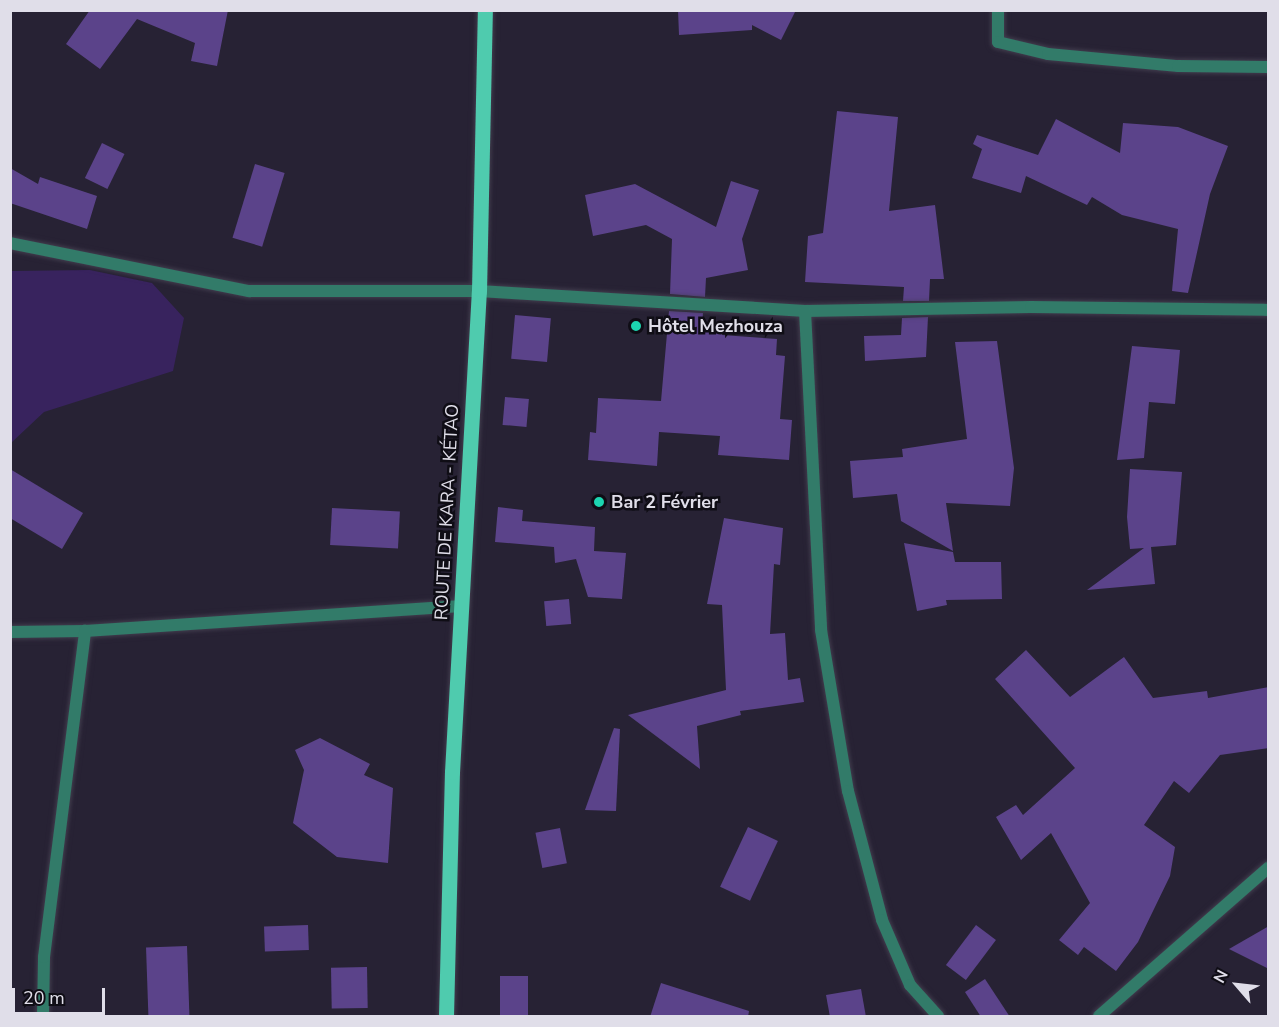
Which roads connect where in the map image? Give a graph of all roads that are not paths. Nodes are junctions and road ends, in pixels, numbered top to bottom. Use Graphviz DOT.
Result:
graph roads {
  1 [pos="485,10"];
  2 [pos="998,10"];
  3 [pos="1269,67"];
  4 [pos="10,243"];
  5 [pos="479,291"];
  6 [pos="1269,309"];
  7 [pos="805,311"];
  8 [pos="461,606"];
  9 [pos="10,632"];
  10 [pos="85,632"];
  11 [pos="1267,873"];
  12 [pos="43,1017"];
  13 [pos="446,1017"];
  14 [pos="938,1017"];
  15 [pos="1099,1017"];
  1 -- 5 [label="main road, ROUTE DE KARA - KÉTAO"];
  2 -- 3 [label="street"];
  4 -- 5 [label="street"];
  5 -- 7 [label="street"];
  5 -- 8 [label="main road, ROUTE DE KARA - KÉTAO"];
  6 -- 7 [label="street"];
  7 -- 14 [label="street"];
  8 -- 10 [label="street"];
  8 -- 13 [label="main road, ROUTE DE KARA - KÉTAO"];
  9 -- 10 [label="street"];
  10 -- 12 [label="street"];
  11 -- 15 [label="street"];
}
